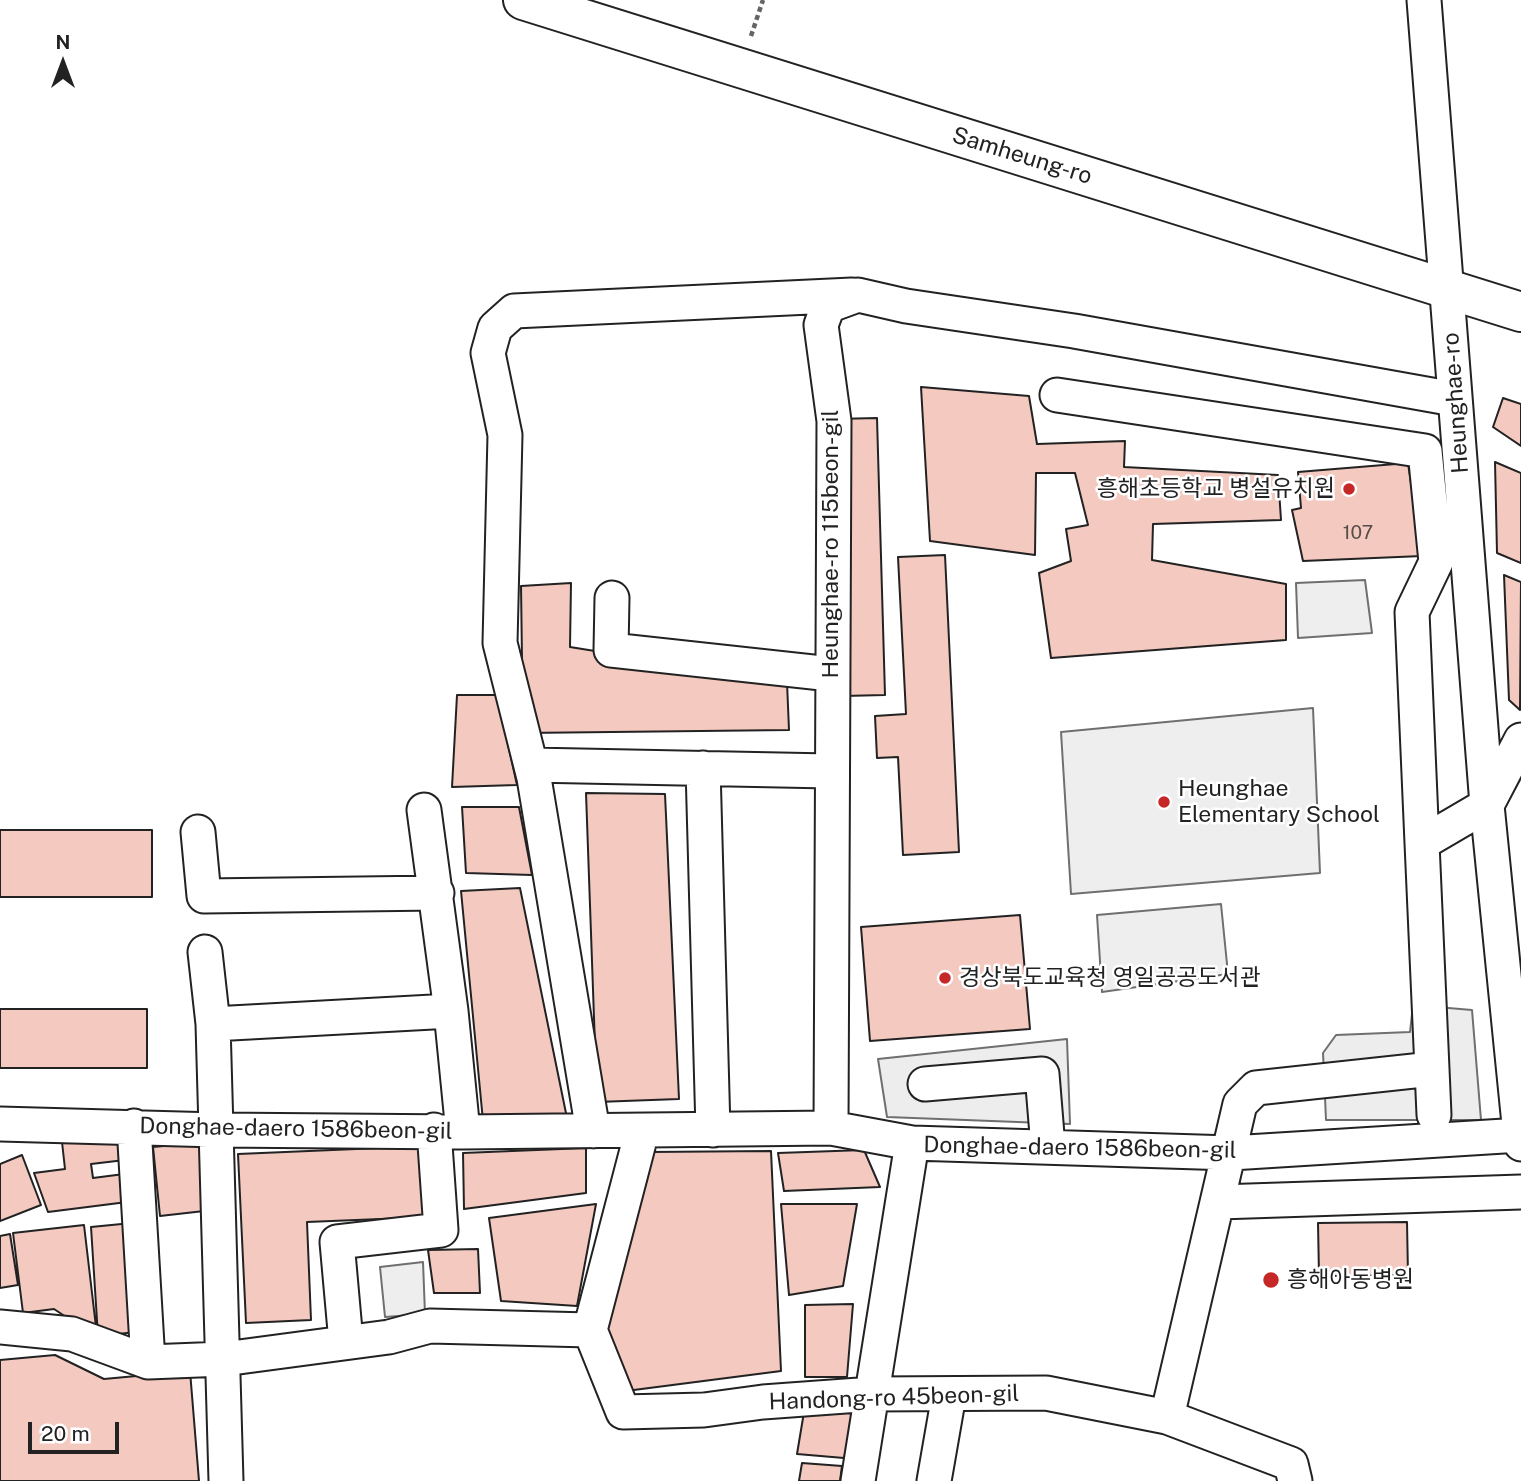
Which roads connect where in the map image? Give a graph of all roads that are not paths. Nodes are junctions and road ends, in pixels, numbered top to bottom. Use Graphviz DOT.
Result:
graph roads {
  1 [pos="523,0"];
  2 [pos="1424,0"];
  3 [pos="1449,290"];
  4 [pos="858,295"];
  5 [pos="1521,312"];
  6 [pos="1057,395"];
  7 [pos="1454,398"];
  8 [pos="612,598"];
  9 [pos="831,674"];
  10 [pos="1521,740"];
  11 [pos="703,768"];
  12 [pos="830,771"];
  13 [pos="532,772"];
  14 [pos="1487,805"];
  15 [pos="424,810"];
  16 [pos="198,832"];
  17 [pos="1422,843"];
  18 [pos="437,892"];
  19 [pos="205,952"];
  20 [pos="451,1011"];
  21 [pos="213,1024"];
  22 [pos="1432,1069"];
  23 [pos="925,1084"];
  24 [pos="1434,1115"];
  25 [pos="0,1124"];
  26 [pos="134,1126"];
  27 [pos="831,1128"];
  28 [pos="217,1130"];
  29 [pos="713,1130"];
  30 [pos="448,1131"];
  31 [pos="593,1131"];
  32 [pos="642,1131"];
  33 [pos="1520,1138"];
  34 [pos="912,1143"];
  35 [pos="1048,1147"];
  36 [pos="1231,1153"];
  37 [pos="1521,1192"];
  38 [pos="1219,1202"];
  39 [pos="0,1327"];
  40 [pos="590,1330"];
  41 [pos="346,1342"];
  42 [pos="225,1359"];
  43 [pos="148,1362"];
  44 [pos="873,1394"];
  45 [pos="949,1395"];
  46 [pos="1167,1417"];
  47 [pos="226,1481"];
  48 [pos="858,1481"];
  49 [pos="933,1481"];
  50 [pos="1295,1481"];
  1 -- 3 [label="main road, Samheung-ro"];
  2 -- 3 [label="street, Heunghae-ro"];
  3 -- 5 [label="main road, Samheung-ro"];
  3 -- 7 [label="street, Heunghae-ro"];
  4 -- 7 [label="street"];
  4 -- 9 [label="street, Heunghae-ro 115beon-gil"];
  4 -- 13 [label="street"];
  6 -- 17 [label="street"];
  7 -- 14 [label="street, Heunghae-ro"];
  8 -- 9 [label="street"];
  9 -- 12 [label="street, Heunghae-ro 115beon-gil"];
  10 -- 14 [label="street"];
  11 -- 12 [label="street"];
  11 -- 13 [label="street"];
  11 -- 29 [label="street"];
  12 -- 27 [label="street, Heunghae-ro 115beon-gil"];
  13 -- 31 [label="street"];
  14 -- 17 [label="street"];
  14 -- 33 [label="street, Heunghae-ro"];
  15 -- 18 [label="street"];
  16 -- 18 [label="street"];
  17 -- 22 [label="street"];
  18 -- 20 [label="street"];
  19 -- 21 [label="street"];
  20 -- 21 [label="street"];
  20 -- 30 [label="street"];
  21 -- 28 [label="street"];
  22 -- 24 [label="street"];
  22 -- 36 [label="street"];
  23 -- 35 [label="street"];
  25 -- 26 [label="street, Donghae-daero 1586beon-gil"];
  26 -- 28 [label="street, Donghae-daero 1586beon-gil"];
  26 -- 43 [label="street"];
  27 -- 29 [label="street, Donghae-daero 1586beon-gil"];
  27 -- 34 [label="street, Donghae-daero 1586beon-gil"];
  28 -- 30 [label="street, Donghae-daero 1586beon-gil"];
  28 -- 42 [label="street"];
  29 -- 32 [label="street, Donghae-daero 1586beon-gil"];
  30 -- 31 [label="street, Donghae-daero 1586beon-gil"];
  30 -- 41 [label="street"];
  31 -- 32 [label="street, Donghae-daero 1586beon-gil"];
  32 -- 40 [label="street"];
  33 -- 36 [label="street, Donghae-daero 1586beon-gil"];
  34 -- 35 [label="street, Donghae-daero 1586beon-gil"];
  34 -- 44 [label="street"];
  35 -- 36 [label="street, Donghae-daero 1586beon-gil"];
  36 -- 38 [label="street"];
  37 -- 38 [label="street"];
  38 -- 46 [label="street"];
  39 -- 43 [label="street"];
  40 -- 41 [label="street"];
  40 -- 44 [label="street, Handong-ro 45beon-gil"];
  41 -- 42 [label="street"];
  42 -- 43 [label="street"];
  42 -- 47 [label="street"];
  44 -- 45 [label="street, Handong-ro 45beon-gil"];
  44 -- 48 [label="street"];
  45 -- 46 [label="street, Handong-ro 45beon-gil"];
  45 -- 49 [label="street"];
  46 -- 50 [label="street, Handong-ro 45beon-gil"];
}
